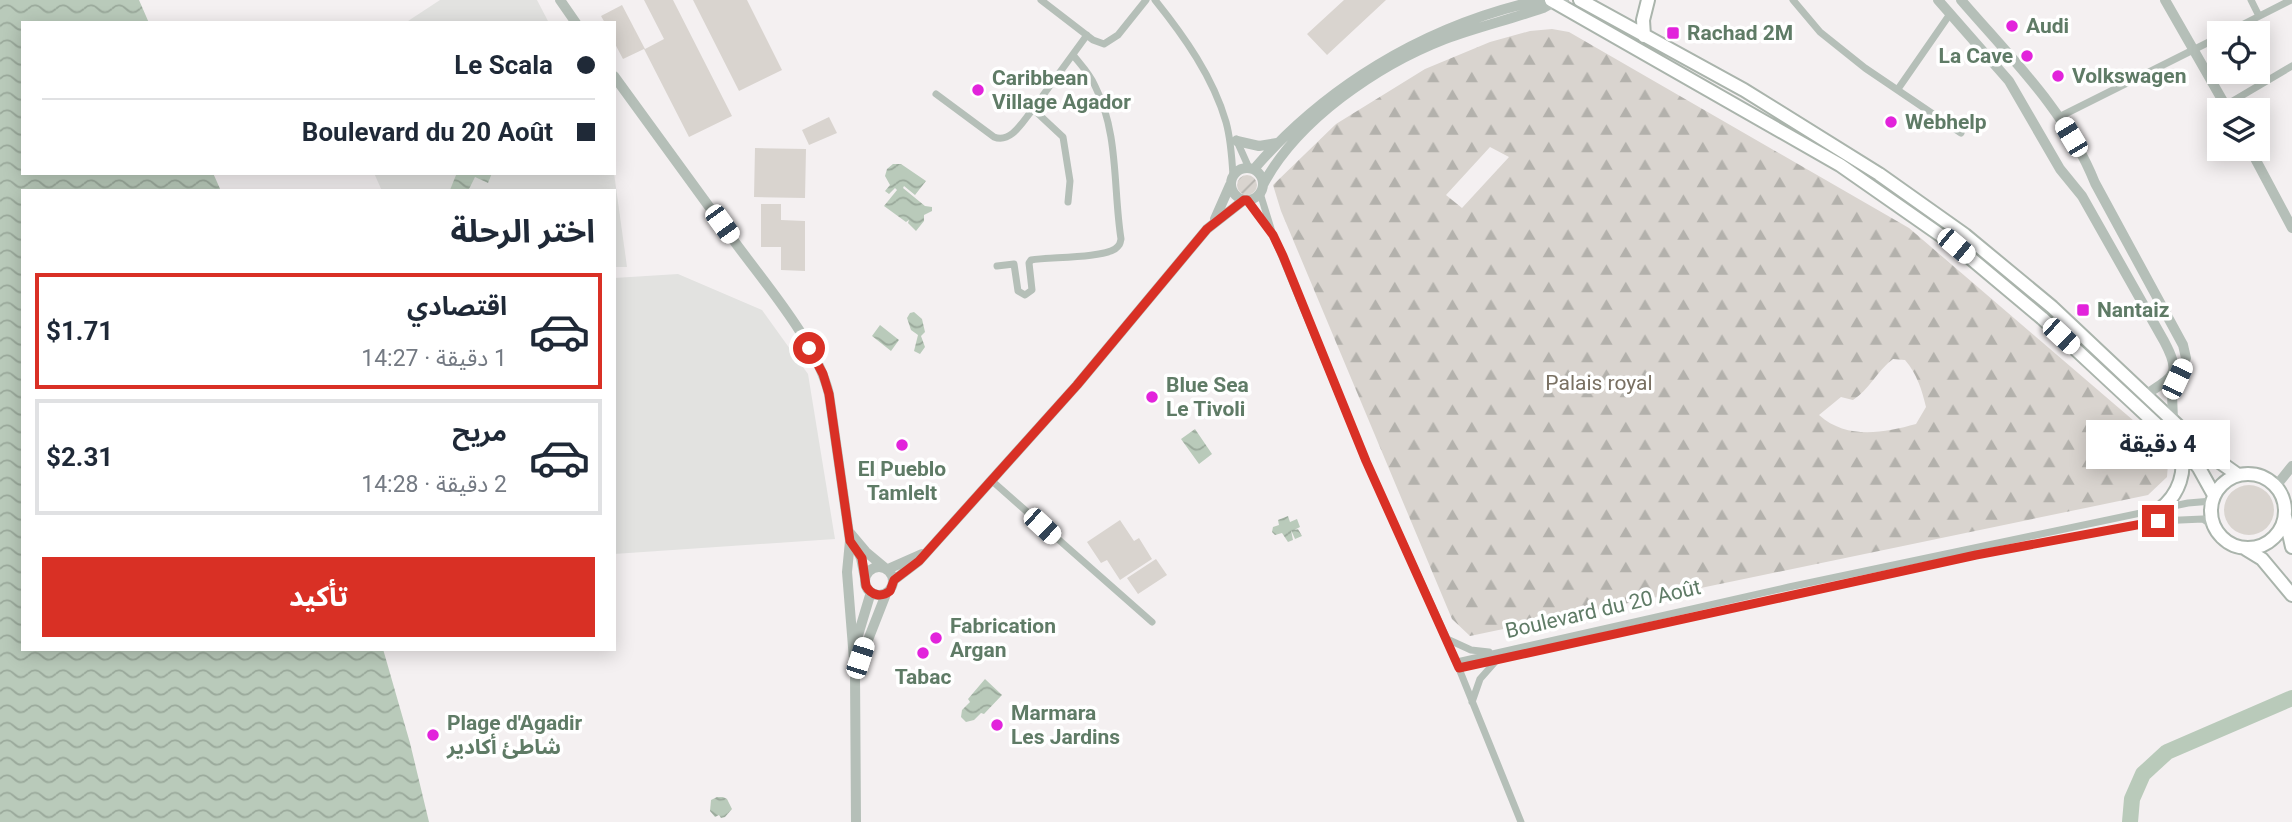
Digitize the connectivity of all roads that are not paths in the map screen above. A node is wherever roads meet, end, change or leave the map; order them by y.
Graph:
1 (560, 0) edge
2 (1041, 0) edge
3 (1146, 0) edge
4 (1155, 0) edge
5 (1648, 0) edge
6 (1793, 0) edge
7 (1938, 0) edge
8 (1961, 0) edge
9 (2165, 0) edge
10 (2251, 0) edge
11 (2291, 0) edge
12 (1556, 1) edge
13 (1582, 1) edge
14 (1950, 14) junction
15 (2259, 16) junction
16 (575, 21) edge
17 (2249, 21) edge
18 (1087, 35) junction
19 (1644, 36) junction
20 (2207, 43) edge
21 (2194, 49) junction
22 (1073, 55) junction
23 (2292, 66) edge
24 (616, 79) edge
25 (1898, 89) junction
26 (936, 94) dead end
27 (2221, 98) edge
28 (2242, 98) edge
29 (1033, 108) junction
30 (2059, 117) junction
31 (1226, 124) junction
32 (1961, 133) dead end
33 (1237, 141) junction
34 (1280, 141) junction
35 (2256, 161) edge
36 (1251, 169) junction
37 (1232, 179) junction
38 (1262, 189) junction
39 (1246, 200) junction
40 (1068, 202) dead end
41 (1211, 225) junction
42 (2292, 228) edge
43 (1273, 235) junction
44 (1965, 235) junction
45 (1956, 246) junction
46 (997, 266) dead end
47 (2146, 395) junction
48 (2173, 421) junction
49 (2177, 444) junction
50 (2292, 466) edge
51 (2238, 475) junction
52 (991, 480) junction
53 (2276, 486) junction
54 (2213, 498) junction
55 (2159, 510) junction
56 (2285, 516) junction
57 (2215, 527) junction
58 (850, 537) junction
59 (2244, 547) junction
60 (2292, 547) edge
61 (925, 552) junction
62 (886, 568) junction
63 (865, 578) junction
64 (894, 580) junction
65 (871, 592) junction
66 (886, 594) junction
67 (2292, 595) edge
68 (1152, 622) dead end
69 (1447, 639) junction
70 (854, 652) junction
71 (1497, 656) junction
72 (1458, 665) junction
73 (855, 672) junction
74 (1472, 703) junction
75 (856, 822) edge
76 (1521, 822) edge

1 - 16 street
2 - 18 street
3 - 18 street
4 - 31 street
5 - 19 main road
6 - 25 street
7 - 14 street
8 - 30 street
9 - 21 street
10 - 15 street
11 - 15 street
12 - 34 street
12 - 38 street
12 - 45 main road
13 - 19 main road
14 - 25 street
14 - 47 street
15 - 17 street
18 - 22 street
19 - 44 main road
20 - 21 street
21 - 27 street
21 - 30 street
22 - 29 street
22 - 46 street
23 - 28 street
24 - 58 street
25 - 32 street
26 - 29 street
29 - 40 street
30 - 48 street
31 - 33 street
31 - 37 street
33 - 34 street
33 - 36 street
34 - 36 street
35 - 42 street
36 - 37 street
36 - 38 street
37 - 39 street
37 - 41 street
38 - 39 street
38 - 43 street
39 - 41 street
39 - 43 street
41 - 52 street
43 - 69 street
44 - 45 main road
44 - 47 main road
45 - 49 main road
47 - 48 main road
48 - 51 main road
49 - 54 main road
49 - 55 main road
50 - 53 street
51 - 53 main road
51 - 54 main road
52 - 61 street
52 - 68 street
53 - 56 main road
54 - 55 street, Boulevard du 20 Août
54 - 57 main road
55 - 71 street, Boulevard du 20 Août
56 - 59 main road
56 - 60 main road
57 - 59 main road
57 - 71 street, Boulevard du 20 Août
58 - 62 street
58 - 63 street
58 - 70 street
59 - 67 main road
61 - 62 street
61 - 64 street
62 - 63 street
62 - 64 street
63 - 65 street
64 - 66 street
65 - 66 street
65 - 70 street
66 - 73 street
69 - 71 street
69 - 72 street
70 - 73 street
71 - 72 street, Boulevard du 20 Août
71 - 74 street
72 - 74 street
73 - 75 street
74 - 76 street

